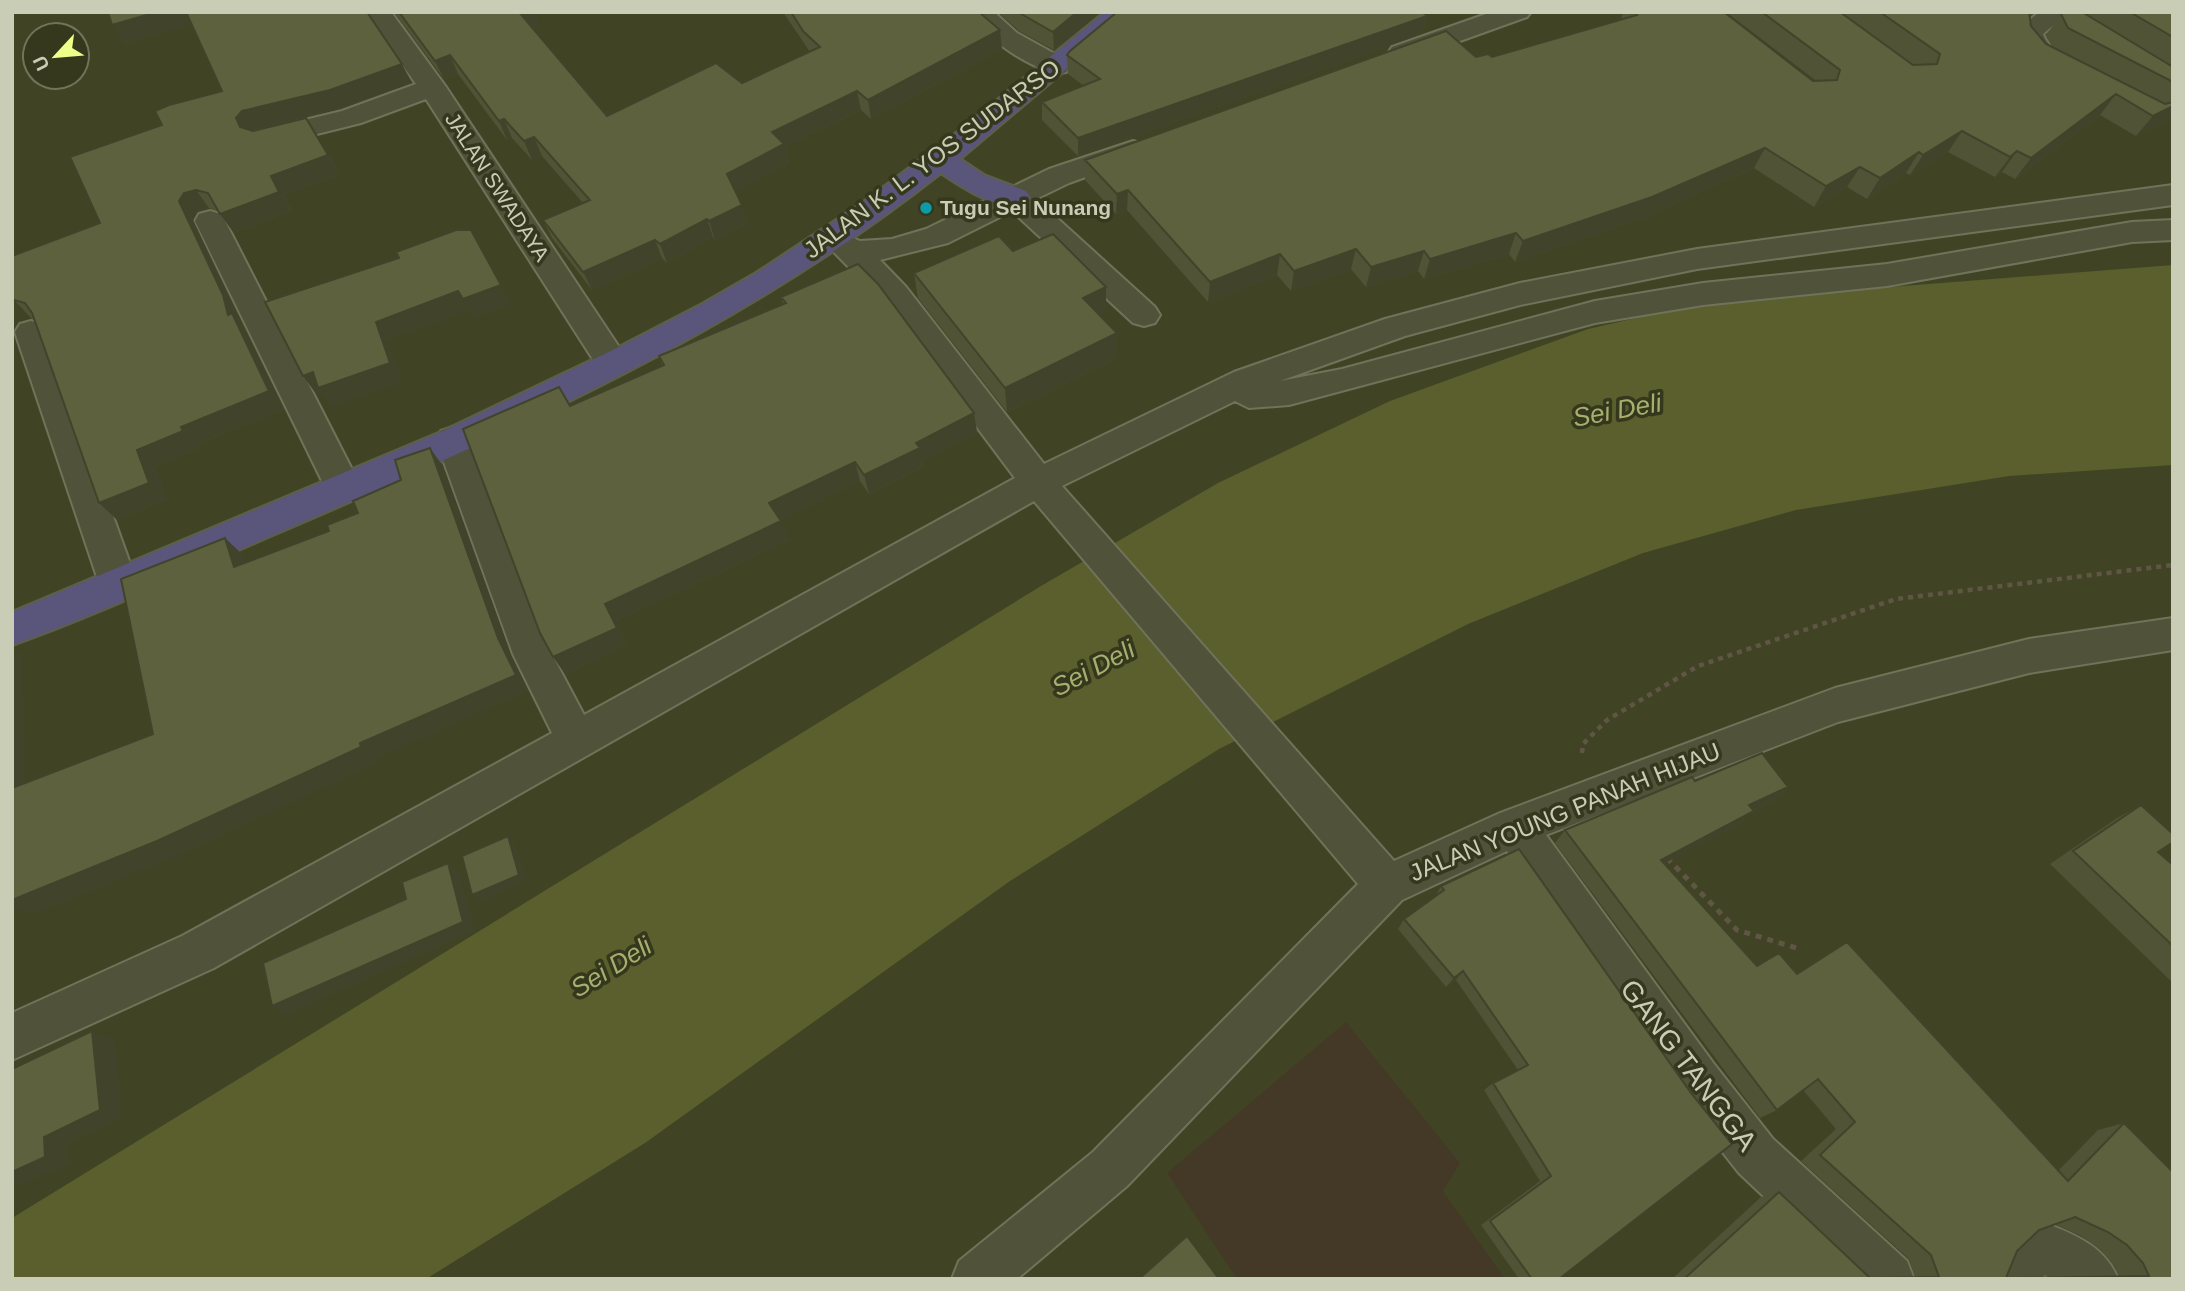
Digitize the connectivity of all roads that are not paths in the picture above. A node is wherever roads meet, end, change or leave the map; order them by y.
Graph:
1 (378, 12) edge
2 (978, 12) edge
3 (1121, 12) edge
4 (1518, 12) edge
5 (2057, 12) edge
6 (2080, 26) edge
7 (1382, 60) edge
8 (1056, 66) junction
9 (2078, 75) edge
10 (432, 87) junction
11 (265, 138) edge
12 (1163, 139) edge
13 (939, 158) junction
14 (2173, 195) edge
15 (1016, 198) junction
16 (210, 221) edge
17 (2173, 230) edge
18 (843, 245) junction
19 (1144, 315) dead end
20 (31, 332) edge
21 (613, 364) junction
22 (1208, 400) junction
23 (453, 440) junction
24 (343, 487) junction
25 (1048, 494) junction
26 (118, 583) junction
27 (12, 629) edge
28 (2173, 634) edge
29 (576, 739) junction
30 (1515, 827) junction
31 (1387, 885) junction
32 (12, 1037) edge
33 (977, 1279) edge
34 (1889, 1279) edge
35 (2008, 1279) edge
36 (2093, 1279) edge

1 - 10 street, JALAN SWADAYA
2 - 8 street
3 - 8 highway, JALAN K. L. YOS SUDARSO
4 - 7 street
5 - 6 street
5 - 9 street
8 - 13 highway, JALAN K. L. YOS SUDARSO
10 - 11 street
10 - 21 street, JALAN SWADAYA
12 - 15 street
13 - 15 highway
13 - 18 highway, JALAN K. L. YOS SUDARSO
14 - 22 street
15 - 18 street
15 - 19 street
16 - 24 street
17 - 22 street
18 - 21 highway, JALAN K. L. YOS SUDARSO
18 - 25 street
20 - 26 street
21 - 23 highway, JALAN K. L. YOS SUDARSO
22 - 25 street
23 - 24 highway, JALAN K. L. YOS SUDARSO
23 - 29 street
24 - 26 highway, JALAN K. L. YOS SUDARSO
25 - 29 street
25 - 31 street
26 - 27 highway, JALAN K. L. YOS SUDARSO
28 - 30 street, JALAN YOUNG PANAH HIJAU
29 - 32 street
30 - 31 street, JALAN YOUNG PANAH HIJAU
30 - 34 street, GANG TANGGA
31 - 33 street, JALAN YOUNG PANAH HIJAU
35 - 36 street

